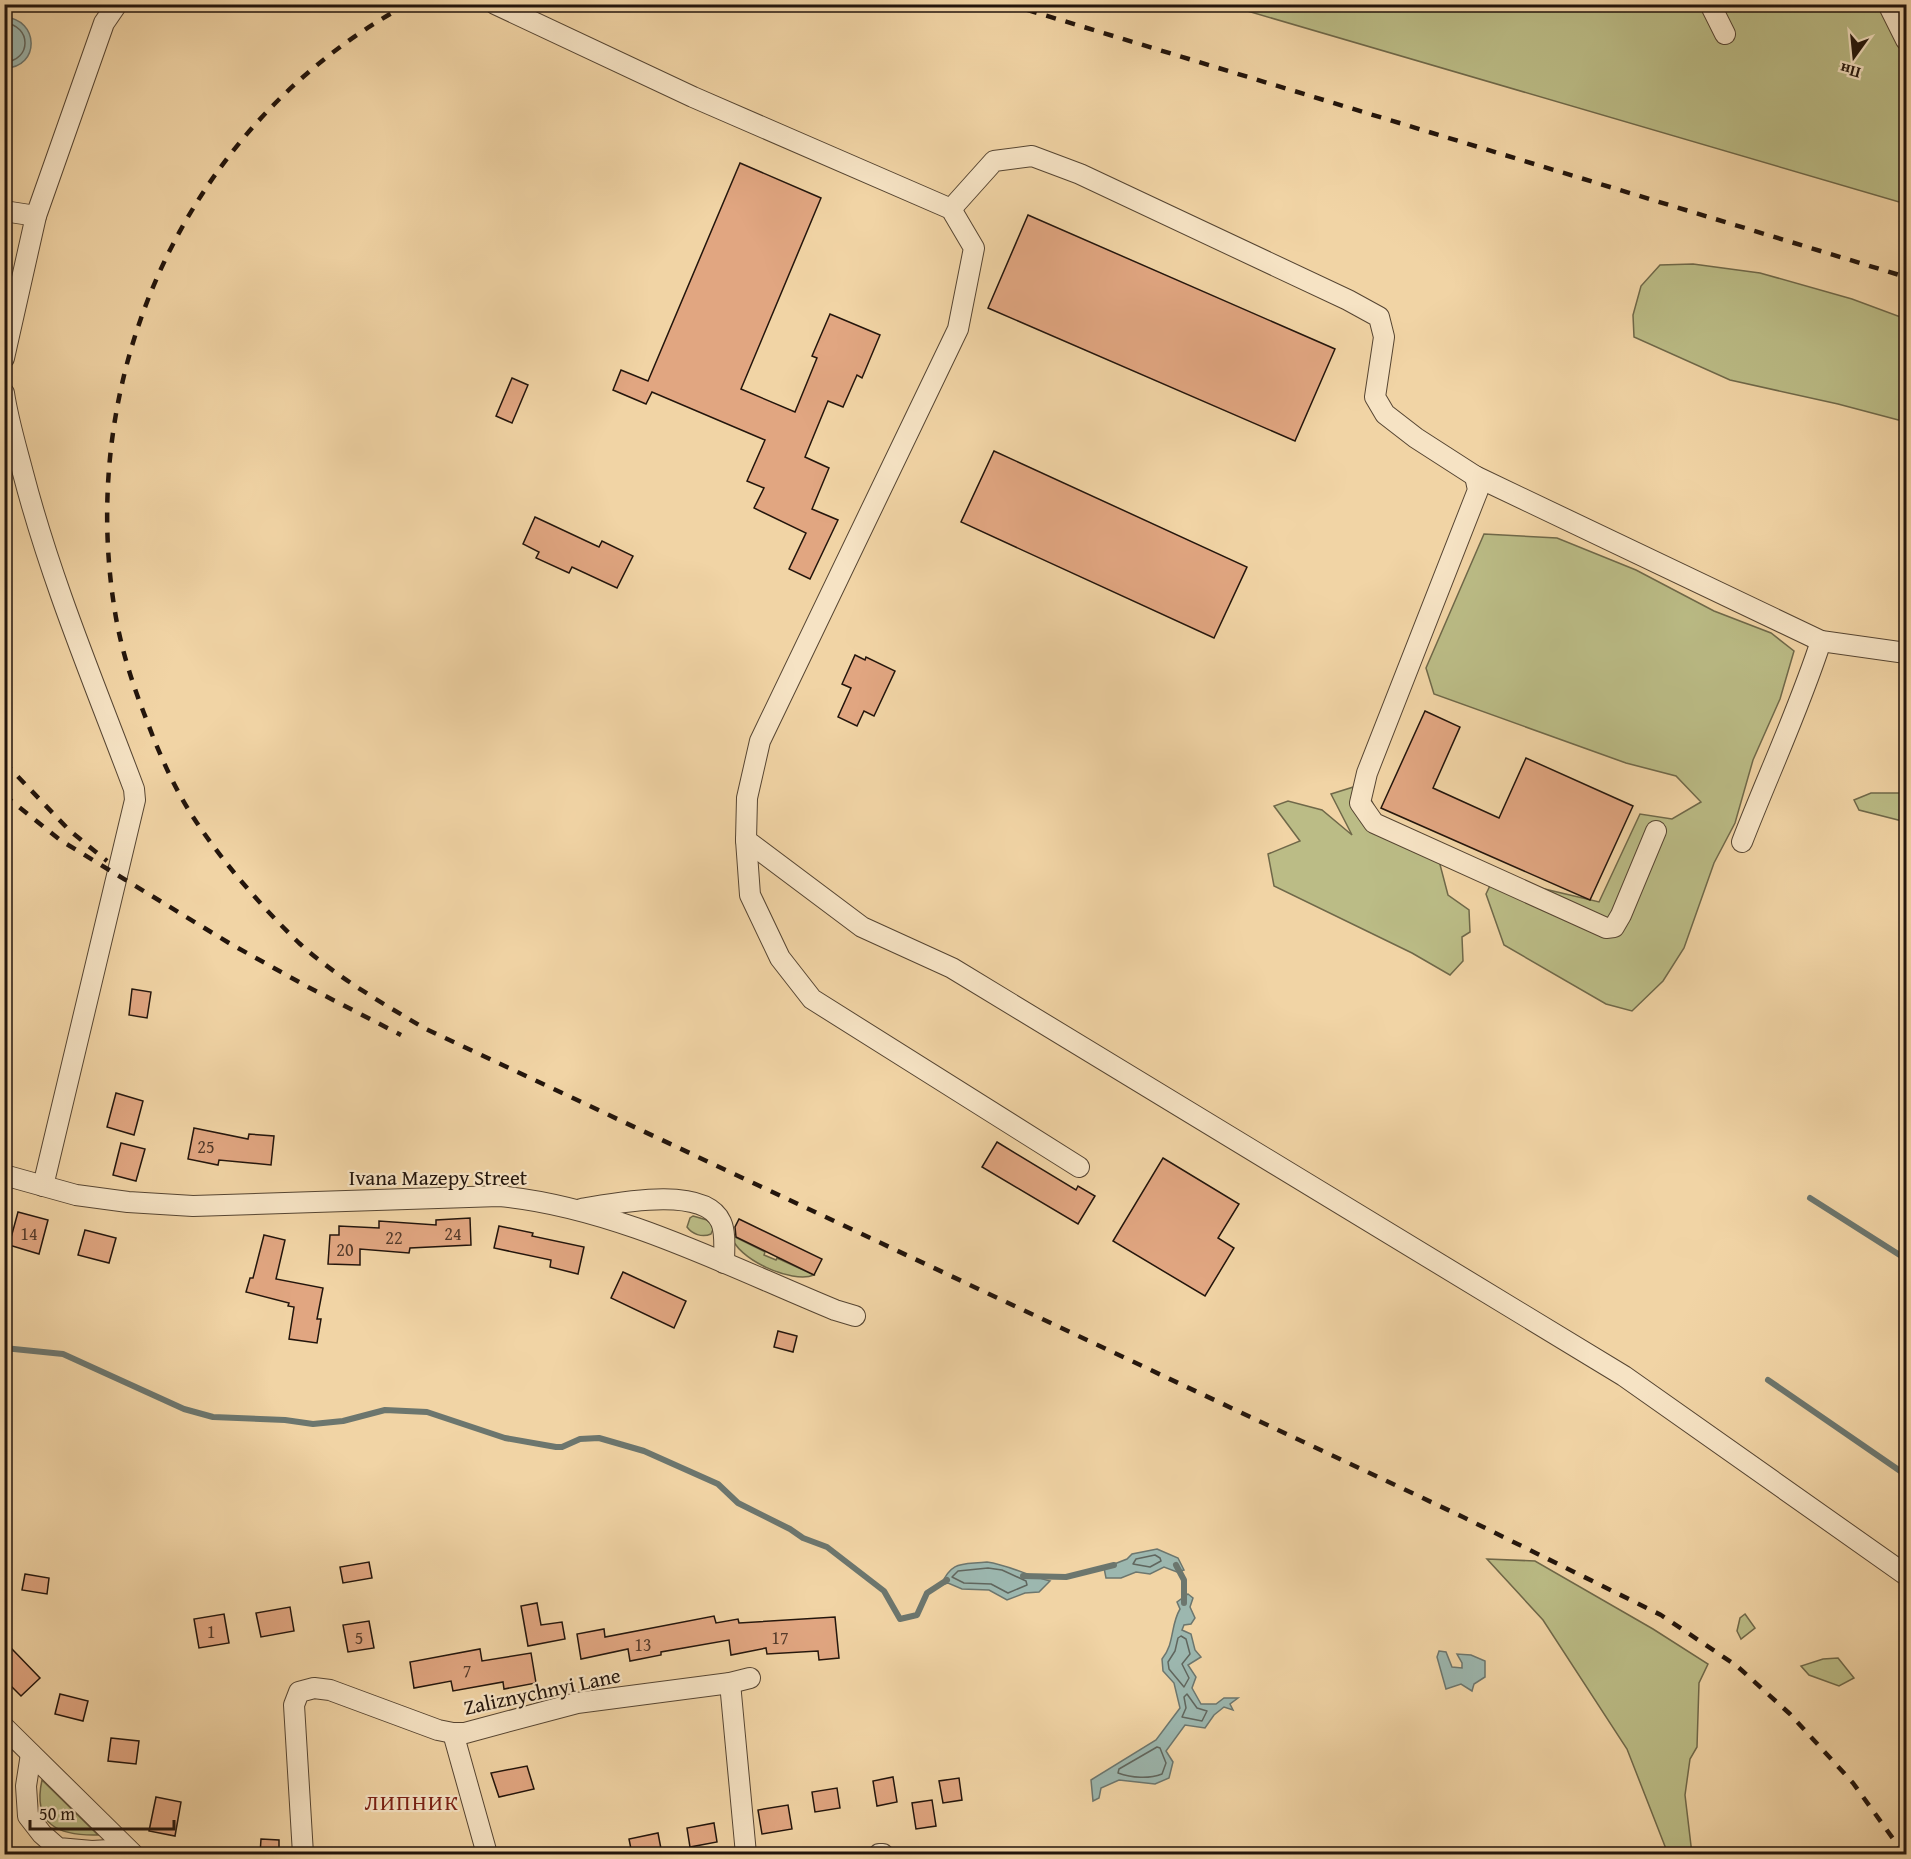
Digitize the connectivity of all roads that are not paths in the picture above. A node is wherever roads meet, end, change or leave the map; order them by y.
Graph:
1 (117, 4) edge
2 (495, 4) edge
3 (1710, 4) edge
4 (1888, 4) edge
5 (1725, 34) dead end
6 (1906, 40) edge
7 (951, 208) junction
8 (4, 211) edge
9 (36, 216) junction
10 (4, 358) edge
11 (4, 393) edge
12 (1475, 476) junction
13 (1821, 641) junction
14 (1906, 653) edge
15 (1656, 831) dead end
16 (746, 840) junction
17 (1742, 842) dead end
18 (1078, 1167) dead end
19 (4, 1175) edge
20 (43, 1185) junction
21 (578, 1210) junction
22 (724, 1263) junction
23 (855, 1316) dead end
24 (1906, 1575) edge
25 (750, 1678) dead end
26 (730, 1683) junction
27 (4, 1727) edge
28 (453, 1733) junction
29 (31, 1754) junction
30 (130, 1852) edge
31 (303, 1854) edge
32 (487, 1854) edge
33 (746, 1854) edge

1 - 9 street
2 - 7 street
3 - 5 street
4 - 6 street
7 - 12 street
7 - 16 street
8 - 9 street
9 - 10 street
11 - 20 street
12 - 13 street
12 - 15 street
13 - 14 street
13 - 17 street
16 - 18 street
16 - 24 street
19 - 20 street, Ivana Mazepy Street
20 - 21 street, Ivana Mazepy Street
21 - 22 street, Ivana Mazepy Street
21 - 22 street
22 - 23 street, Ivana Mazepy Street
25 - 26 street, Zaliznychnyi Lane
26 - 28 street, Zaliznychnyi Lane
26 - 33 street
27 - 29 street
28 - 31 street, Zaliznychnyi Lane
28 - 32 street
29 - 30 street
29 - 30 street

